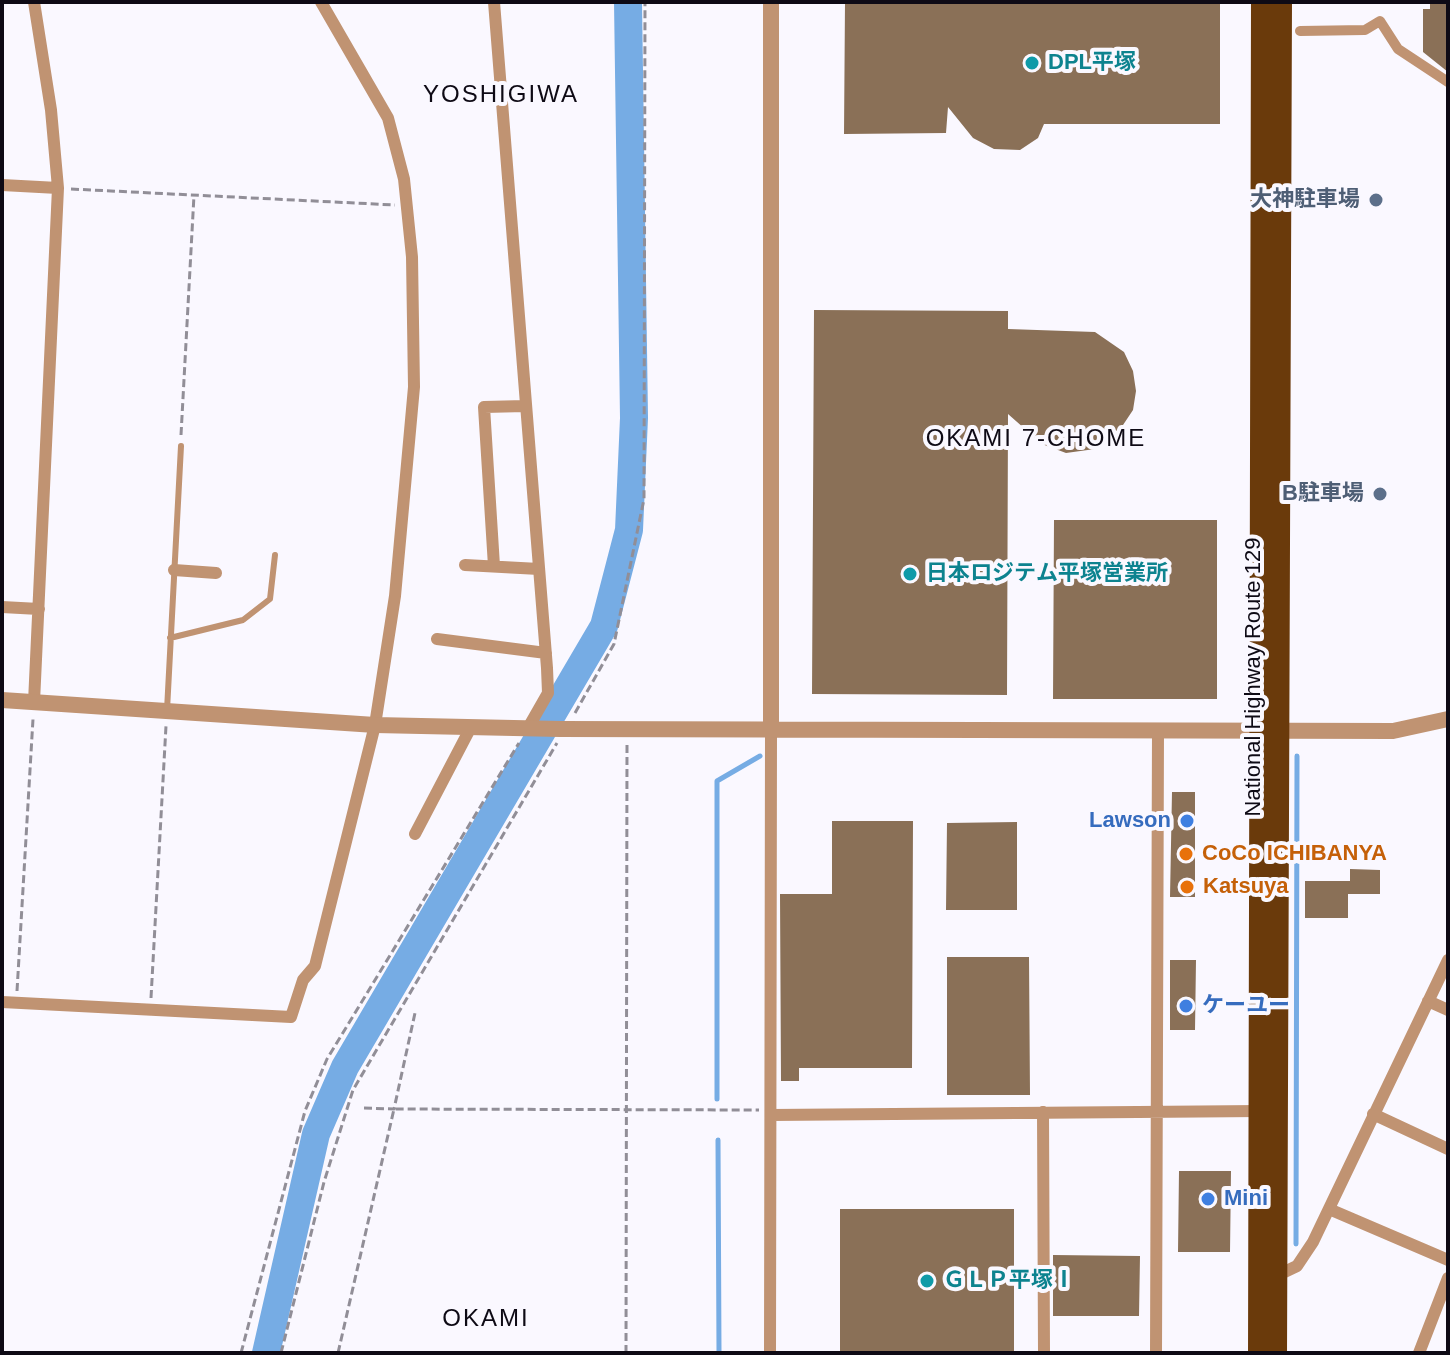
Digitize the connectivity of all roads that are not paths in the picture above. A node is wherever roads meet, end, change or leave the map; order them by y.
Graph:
1 (34, 2) edge
2 (321, 2) edge
3 (494, 2) edge
4 (771, 2) edge
5 (1262, 2) edge
6 (1281, 2) edge
7 (1300, 31) dead end
8 (1448, 82) edge
9 (2, 185) edge
10 (58, 188) junction
11 (525, 406) junction
12 (181, 446) road end
13 (275, 555) dead end
14 (465, 565) dead end
15 (494, 566) junction
16 (539, 569) junction
17 (174, 570) junction
18 (216, 573) dead end
19 (2, 607) edge
20 (39, 609) junction
21 (170, 638) junction
22 (437, 639) dead end
23 (546, 653) junction
24 (2, 700) edge
25 (34, 702) junction
26 (167, 710) junction
27 (1448, 719) edge
28 (375, 725) junction
29 (471, 727) junction
30 (530, 728) junction
31 (771, 730) junction
32 (1158, 730) junction
33 (1271, 732) junction
34 (415, 834) dead end
35 (1448, 960) edge
36 (1428, 1001) junction
37 (2, 1002) edge
38 (1448, 1010) edge
39 (1260, 1111) junction
40 (771, 1112) junction
41 (1043, 1112) junction
42 (1157, 1112) junction
43 (1373, 1114) junction
44 (1448, 1149) edge
45 (1329, 1209) junction
46 (1448, 1260) edge
47 (1276, 1276) junction
48 (1448, 1278) edge
49 (770, 1353) edge
50 (1044, 1353) edge
51 (1156, 1353) edge
52 (1259, 1353) edge
53 (1276, 1353) edge
54 (1419, 1353) edge

1 - 10 street
2 - 28 street
3 - 11 street
4 - 31 street
5 - 33 highway, National Highway Route 129
6 - 33 highway, National Highway Route 129
7 - 8 street
9 - 10 street
10 - 20 street
11 - 15 street
11 - 16 street
12 - 17 lane
13 - 21 lane
14 - 15 street
15 - 16 street
16 - 23 street
17 - 18 street
17 - 21 lane
19 - 20 street
20 - 25 street
21 - 26 lane
22 - 23 street
23 - 30 street
24 - 25 street
25 - 26 street
26 - 28 street
27 - 33 street
28 - 29 street
28 - 37 street
29 - 30 street
29 - 34 street
30 - 31 street
31 - 32 street
31 - 40 street
32 - 33 street
32 - 42 street
33 - 39 highway, National Highway Route 129
33 - 47 highway, National Highway Route 129
35 - 36 street
36 - 38 street
36 - 43 street
39 - 42 street
39 - 52 highway, National Highway Route 129
40 - 41 street
40 - 49 street
41 - 42 street
41 - 50 street
42 - 51 street
43 - 44 street
43 - 45 street
45 - 46 street
45 - 47 street
47 - 53 highway, National Highway Route 129
48 - 54 street

